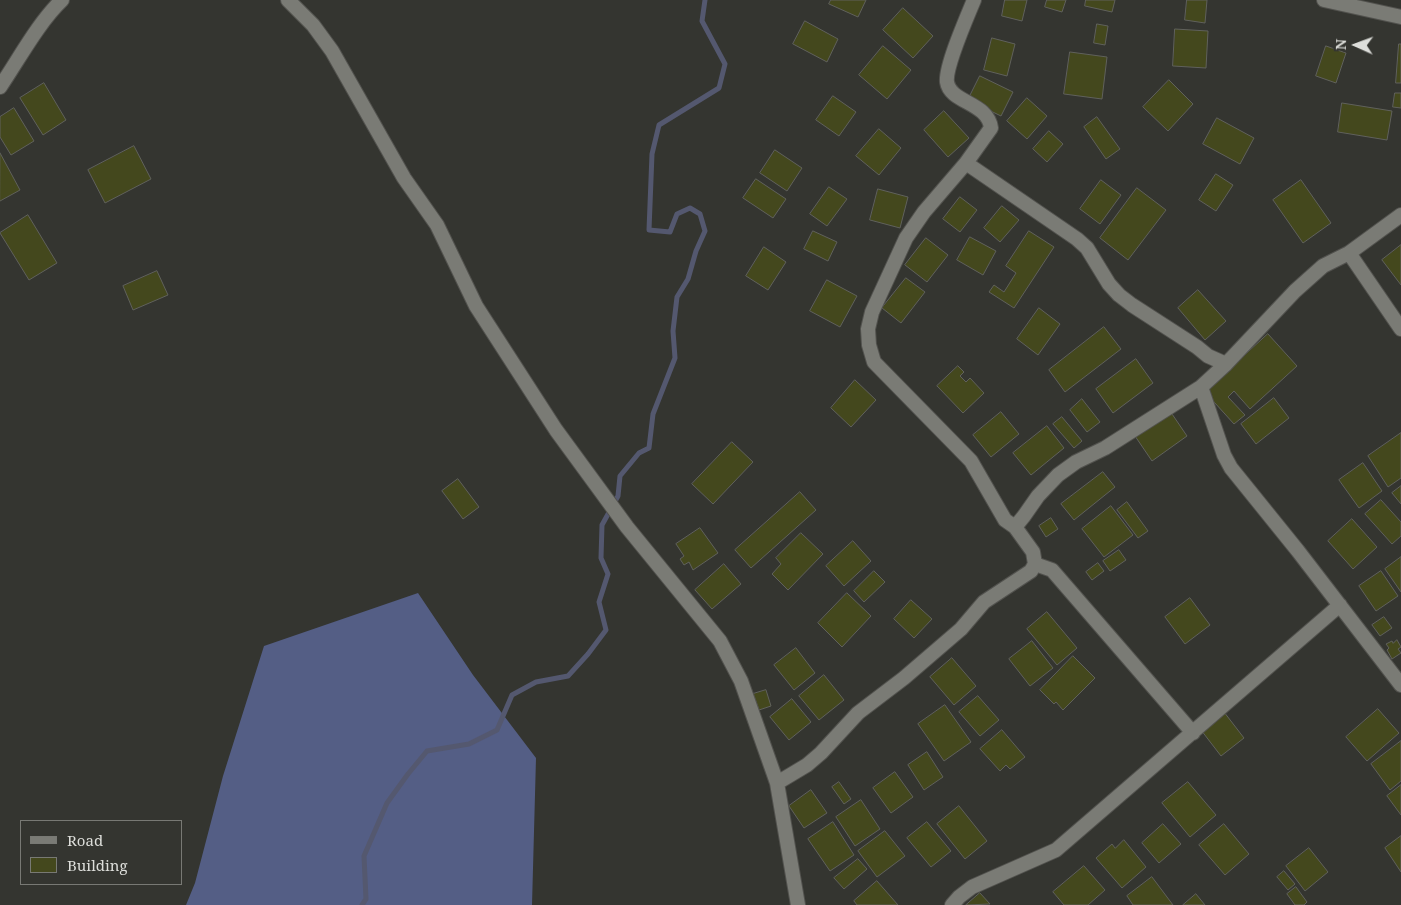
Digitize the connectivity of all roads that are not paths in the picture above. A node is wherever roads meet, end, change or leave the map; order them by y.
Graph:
1 (62, 0) edge
2 (288, 0) edge
3 (974, 0) edge
4 (1324, 0) edge
5 (1401, 17) edge
6 (0, 87) edge
7 (966, 162) junction
8 (1401, 216) edge
9 (1348, 253) junction
10 (1401, 328) edge
11 (1226, 364) junction
12 (1201, 387) junction
13 (1015, 527) junction
14 (1035, 564) junction
15 (1340, 605) junction
16 (1401, 685) edge
17 (1193, 732) junction
18 (777, 783) junction
19 (798, 905) edge
20 (952, 905) edge

1 - 6 street
2 - 18 street
3 - 7 street
4 - 5 street
7 - 11 street
7 - 13 street
8 - 9 street
9 - 10 street
9 - 11 street
11 - 12 street
12 - 13 street
12 - 15 street
13 - 14 street
14 - 17 street
14 - 18 street
15 - 16 street
15 - 17 street
17 - 20 street
18 - 19 street

